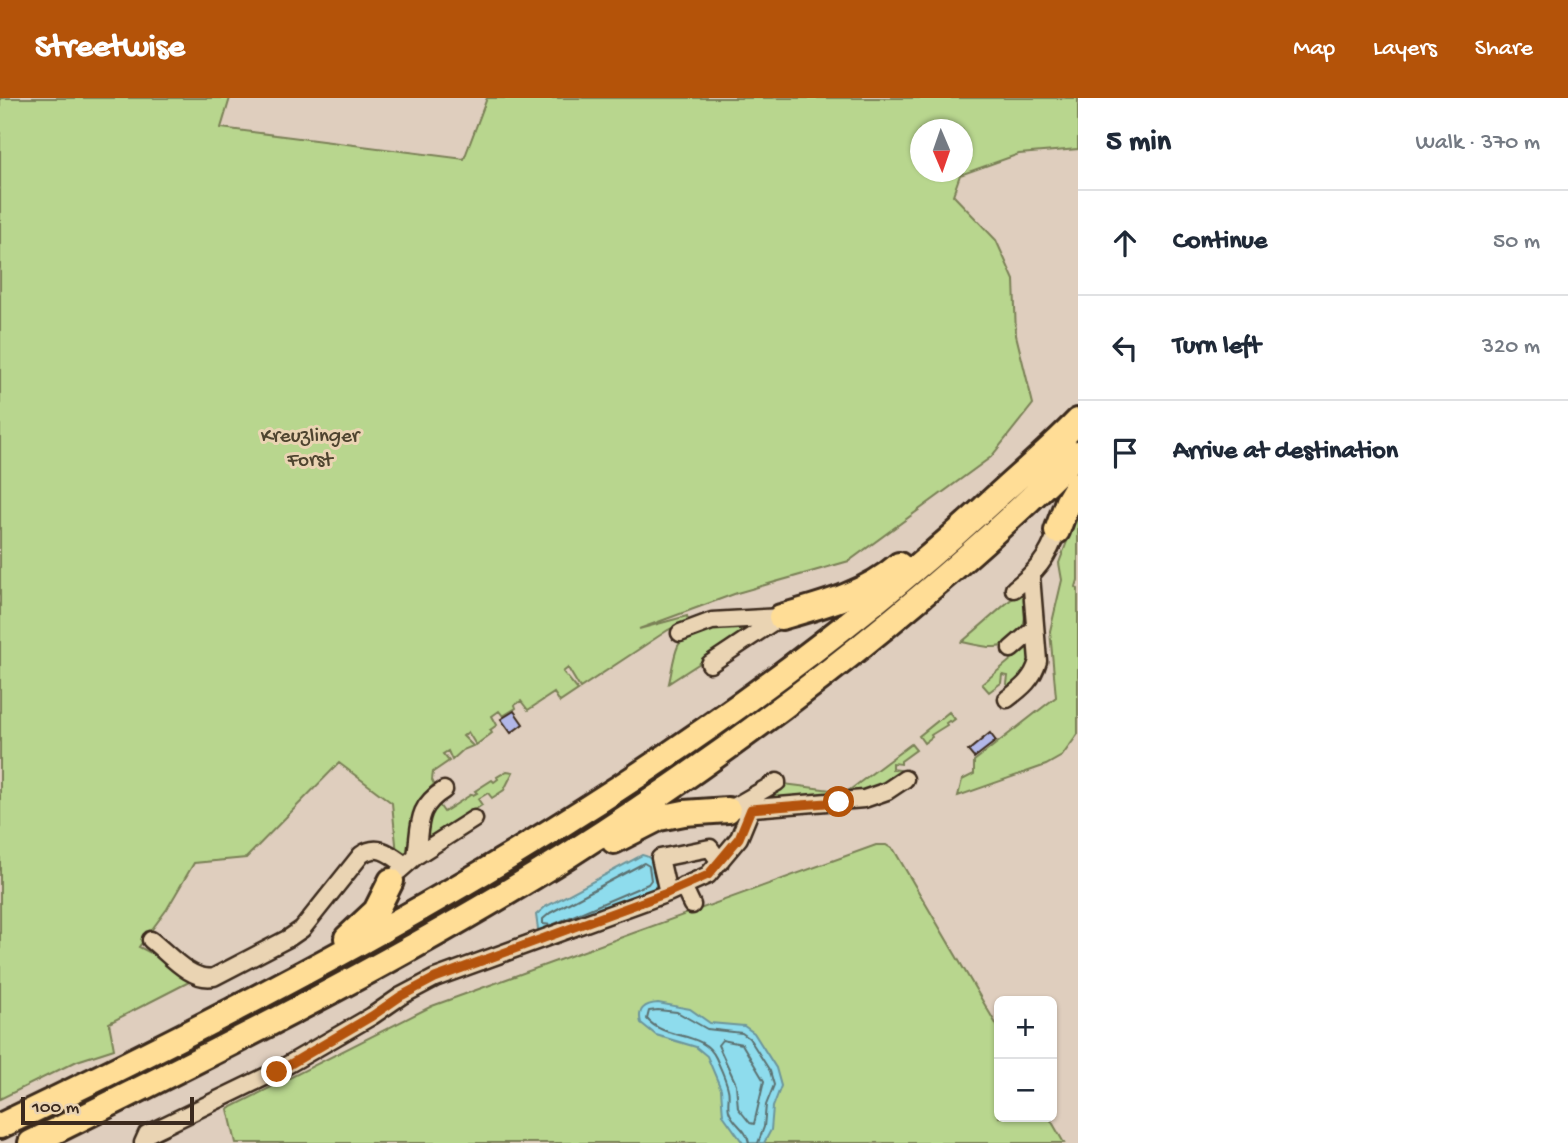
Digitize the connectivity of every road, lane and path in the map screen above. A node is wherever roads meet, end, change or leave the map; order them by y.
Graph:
1 (1078, 421) edge
2 (1078, 453) edge
3 (1078, 484) edge
4 (1057, 531) joint
5 (944, 545) junction
6 (1031, 576) junction
7 (1014, 589) dead end
8 (782, 617) junction
9 (1035, 628) junction
10 (680, 633) dead end
11 (1011, 649) dead end
12 (710, 664) dead end
13 (1007, 699) dead end
14 (905, 779) dead end
15 (777, 782) dead end
16 (444, 790) dead end
17 (740, 809) junction
18 (474, 819) dead end
19 (567, 856) junction
20 (720, 862) junction
21 (404, 868) junction
22 (683, 886) junction
23 (667, 893) junction
24 (692, 905) dead end
25 (151, 940) dead end
26 (290, 982) junction
27 (0, 1126) edge
28 (31, 1143) edge
29 (143, 1143) edge

1 - 5 highway
2 - 19 highway
3 - 4 highway
4 - 6 lane
5 - 8 highway
5 - 26 highway
6 - 7 lane
6 - 9 lane
8 - 10 lane
8 - 12 lane
9 - 11 lane
9 - 13 lane
14 - 17 lane
15 - 17 lane
16 - 21 lane
17 - 19 highway
17 - 20 lane
18 - 21 lane
19 - 28 highway
20 - 22 lane
20 - 23 lane
21 - 25 lane
21 - 26 highway
22 - 23 lane
22 - 24 lane
23 - 29 lane
26 - 27 highway

